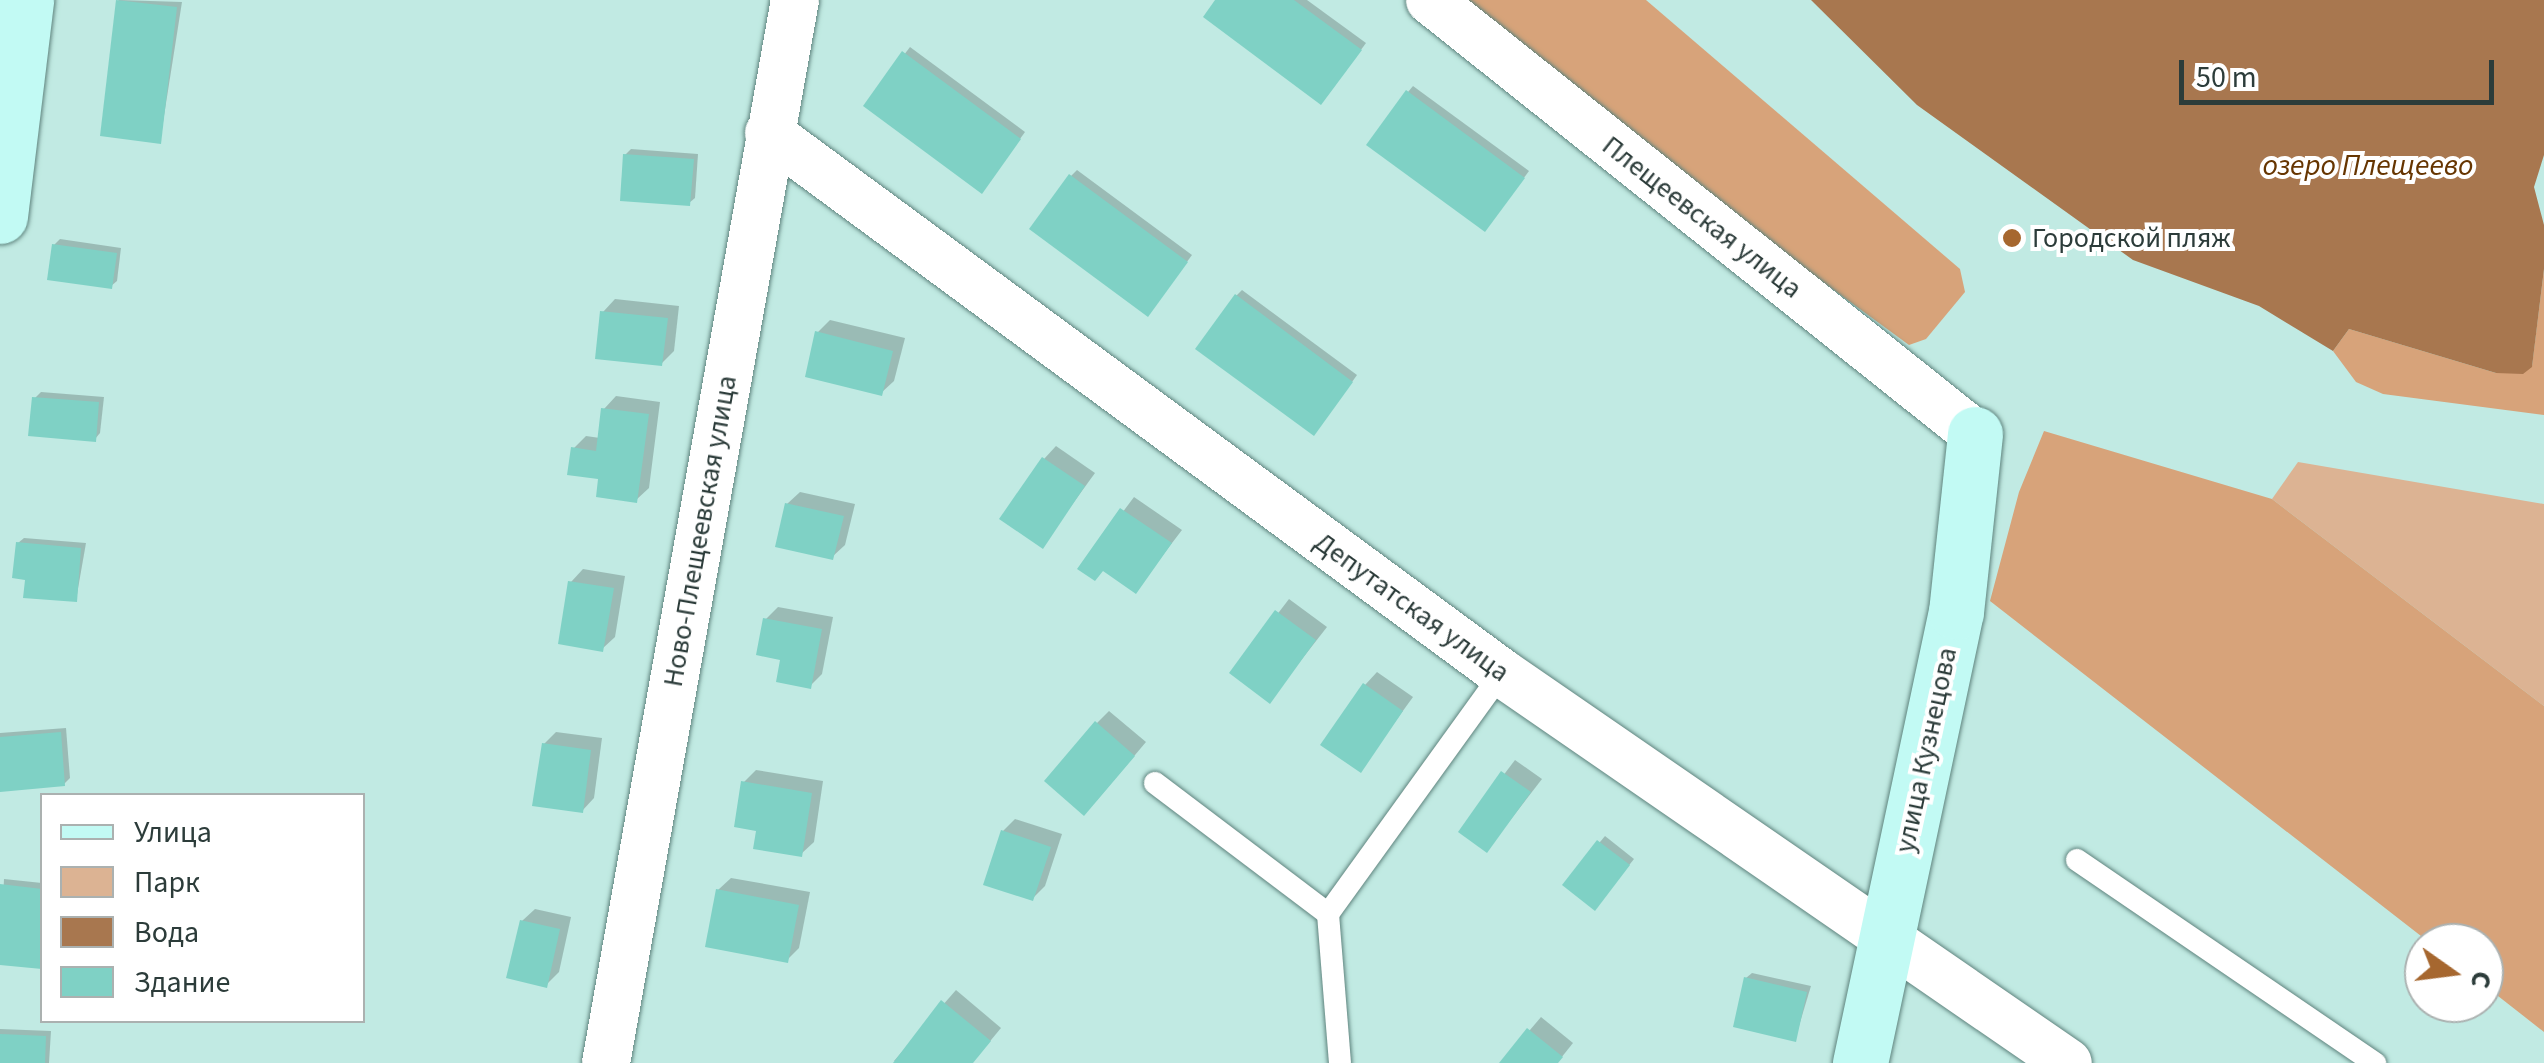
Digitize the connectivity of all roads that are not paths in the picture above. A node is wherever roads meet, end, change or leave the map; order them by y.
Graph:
1 (26, 0) edge
2 (795, 0) edge
3 (1430, 0) edge
4 (770, 133) junction
5 (0, 216) edge
6 (1975, 434) joint
7 (1502, 674) junction
8 (1155, 783) dead end
9 (2077, 860) dead end
10 (1328, 914) junction
11 (1884, 939) junction
12 (606, 1063) edge
13 (1340, 1063) edge
14 (1860, 1063) edge
15 (2068, 1063) edge
16 (2375, 1063) edge

1 - 5 street
2 - 4 street, Ново-Плещеевская улица
3 - 6 street, Плещеевская улица
4 - 7 street, Депутатская улица
4 - 12 street, Ново-Плещеевская улица
6 - 11 street, улица Кузнецова
7 - 10 lane
7 - 11 street, Депутатская улица
8 - 10 lane
9 - 16 lane
10 - 13 lane
11 - 14 street, улица Кузнецова
11 - 15 street, Депутатская улица

